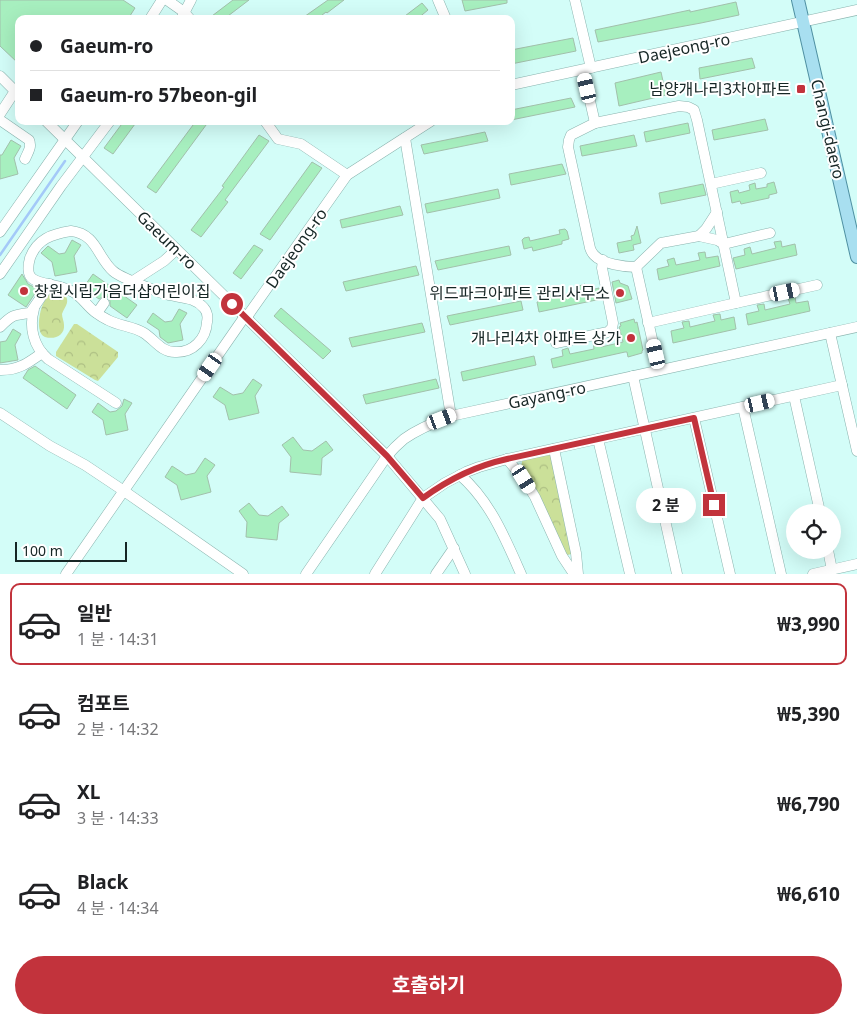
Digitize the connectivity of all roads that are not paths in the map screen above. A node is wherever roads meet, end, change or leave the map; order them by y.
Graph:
1 (162, 0) edge
2 (167, 0) edge
3 (191, 0) edge
4 (438, 0) edge
5 (575, 0) edge
6 (798, 0) edge
7 (857, 10) edge
8 (153, 15) edge
9 (184, 15) edge
10 (185, 15) edge
11 (444, 15) edge
12 (804, 22) junction
13 (587, 69) junction
14 (0, 76) edge
15 (515, 84) edge
16 (15, 91) edge
17 (15, 95) edge
18 (0, 114) edge
19 (0, 120) edge
20 (595, 123) junction
21 (50, 125) edge
22 (76, 125) edge
23 (107, 125) edge
24 (268, 125) edge
25 (426, 125) edge
26 (406, 138) junction
27 (66, 141) junction
28 (81, 156) junction
29 (25, 159) dead end
30 (762, 173) dead end
31 (347, 175) junction
32 (711, 184) junction
33 (717, 212) junction
34 (0, 232) edge
35 (770, 233) dead end
36 (699, 236) junction
37 (724, 244) junction
38 (176, 250) junction
39 (857, 257) edge
40 (603, 260) junction
41 (636, 267) junction
42 (0, 274) edge
43 (133, 281) junction
44 (50, 284) junction
45 (817, 285) dead end
46 (104, 303) dead end
47 (736, 303) junction
48 (34, 309) junction
49 (97, 313) junction
50 (246, 318) junction
51 (648, 323) junction
52 (0, 327) edge
53 (857, 327) edge
54 (830, 333) junction
55 (556, 343) dead end
56 (42, 353) junction
57 (1, 370) edge
58 (659, 370) junction
59 (633, 376) junction
60 (842, 385) junction
61 (794, 396) junction
62 (116, 403) dead end
63 (743, 407) junction
64 (0, 413) edge
65 (451, 416) junction
66 (694, 418) junction
67 (644, 429) junction
68 (598, 439) junction
69 (554, 449) junction
70 (857, 451) edge
71 (387, 456) junction
72 (507, 459) junction
73 (460, 475) junction
74 (124, 491) junction
75 (423, 498) junction
76 (818, 504) edge
77 (454, 548) junction
78 (830, 559) edge
79 (857, 564) edge
80 (832, 570) junction
81 (66, 574) edge
82 (243, 574) edge
83 (306, 574) edge
84 (375, 574) edge
85 (436, 574) edge
86 (465, 574) edge
87 (521, 574) edge
88 (574, 574) edge
89 (578, 574) edge
90 (630, 574) edge
91 (677, 574) edge
92 (730, 574) edge
93 (782, 574) edge
94 (812, 574) edge

1 - 8 street
2 - 9 street
3 - 10 street
4 - 11 street
5 - 13 street
6 - 12 main road, Changi-daero
7 - 12 street, Daejeong-ro
12 - 13 street, Daejeong-ro
12 - 39 main road, Changi-daero
13 - 15 street, Daejeong-ro
13 - 20 street
14 - 16 street
17 - 18 street
19 - 29 street
20 - 32 street
20 - 40 street
21 - 27 street, Gaeum-ro
22 - 27 street
23 - 28 street
24 - 31 street
25 - 26 street, Daejeong-ro
26 - 31 street, Daejeong-ro
26 - 65 street
27 - 28 street, Gaeum-ro
27 - 34 street
28 - 38 street, Gaeum-ro
28 - 42 street
30 - 32 street
31 - 50 street, Daejeong-ro
32 - 33 street
33 - 36 street
33 - 37 street
35 - 37 street
36 - 37 street
36 - 41 street
37 - 47 street
38 - 43 street
38 - 50 street, Gaeum-ro
40 - 41 street
40 - 55 street
41 - 51 street
43 - 44 street
43 - 49 street
44 - 48 street
44 - 49 street
45 - 47 street
46 - 49 street
47 - 51 street
48 - 52 street
48 - 56 street
50 - 71 street, Gaeum-ro
50 - 74 street, Daejeong-ro
51 - 58 street
53 - 54 street, Gayang-ro
54 - 58 street, Gayang-ro
54 - 60 street
56 - 57 street
56 - 62 street
58 - 59 street, Gayang-ro
59 - 65 street, Gayang-ro
59 - 67 street
60 - 61 street
60 - 70 street
61 - 63 street
61 - 76 street
63 - 66 street
63 - 93 street
64 - 74 street
65 - 71 street, Gayang-ro
66 - 67 street
66 - 92 street
67 - 68 street
67 - 91 street
68 - 69 street
68 - 90 street
69 - 72 street
69 - 89 street
71 - 75 street, Gaeum-ro
71 - 83 street, Gayang-ro
72 - 73 street
72 - 88 street
73 - 75 street
73 - 87 street
74 - 81 street, Daejeong-ro
74 - 82 street
75 - 77 street, Gaeum-ro
75 - 84 street
77 - 85 street
77 - 86 street, Gaeum-ro
78 - 80 street
79 - 80 street
80 - 94 street

